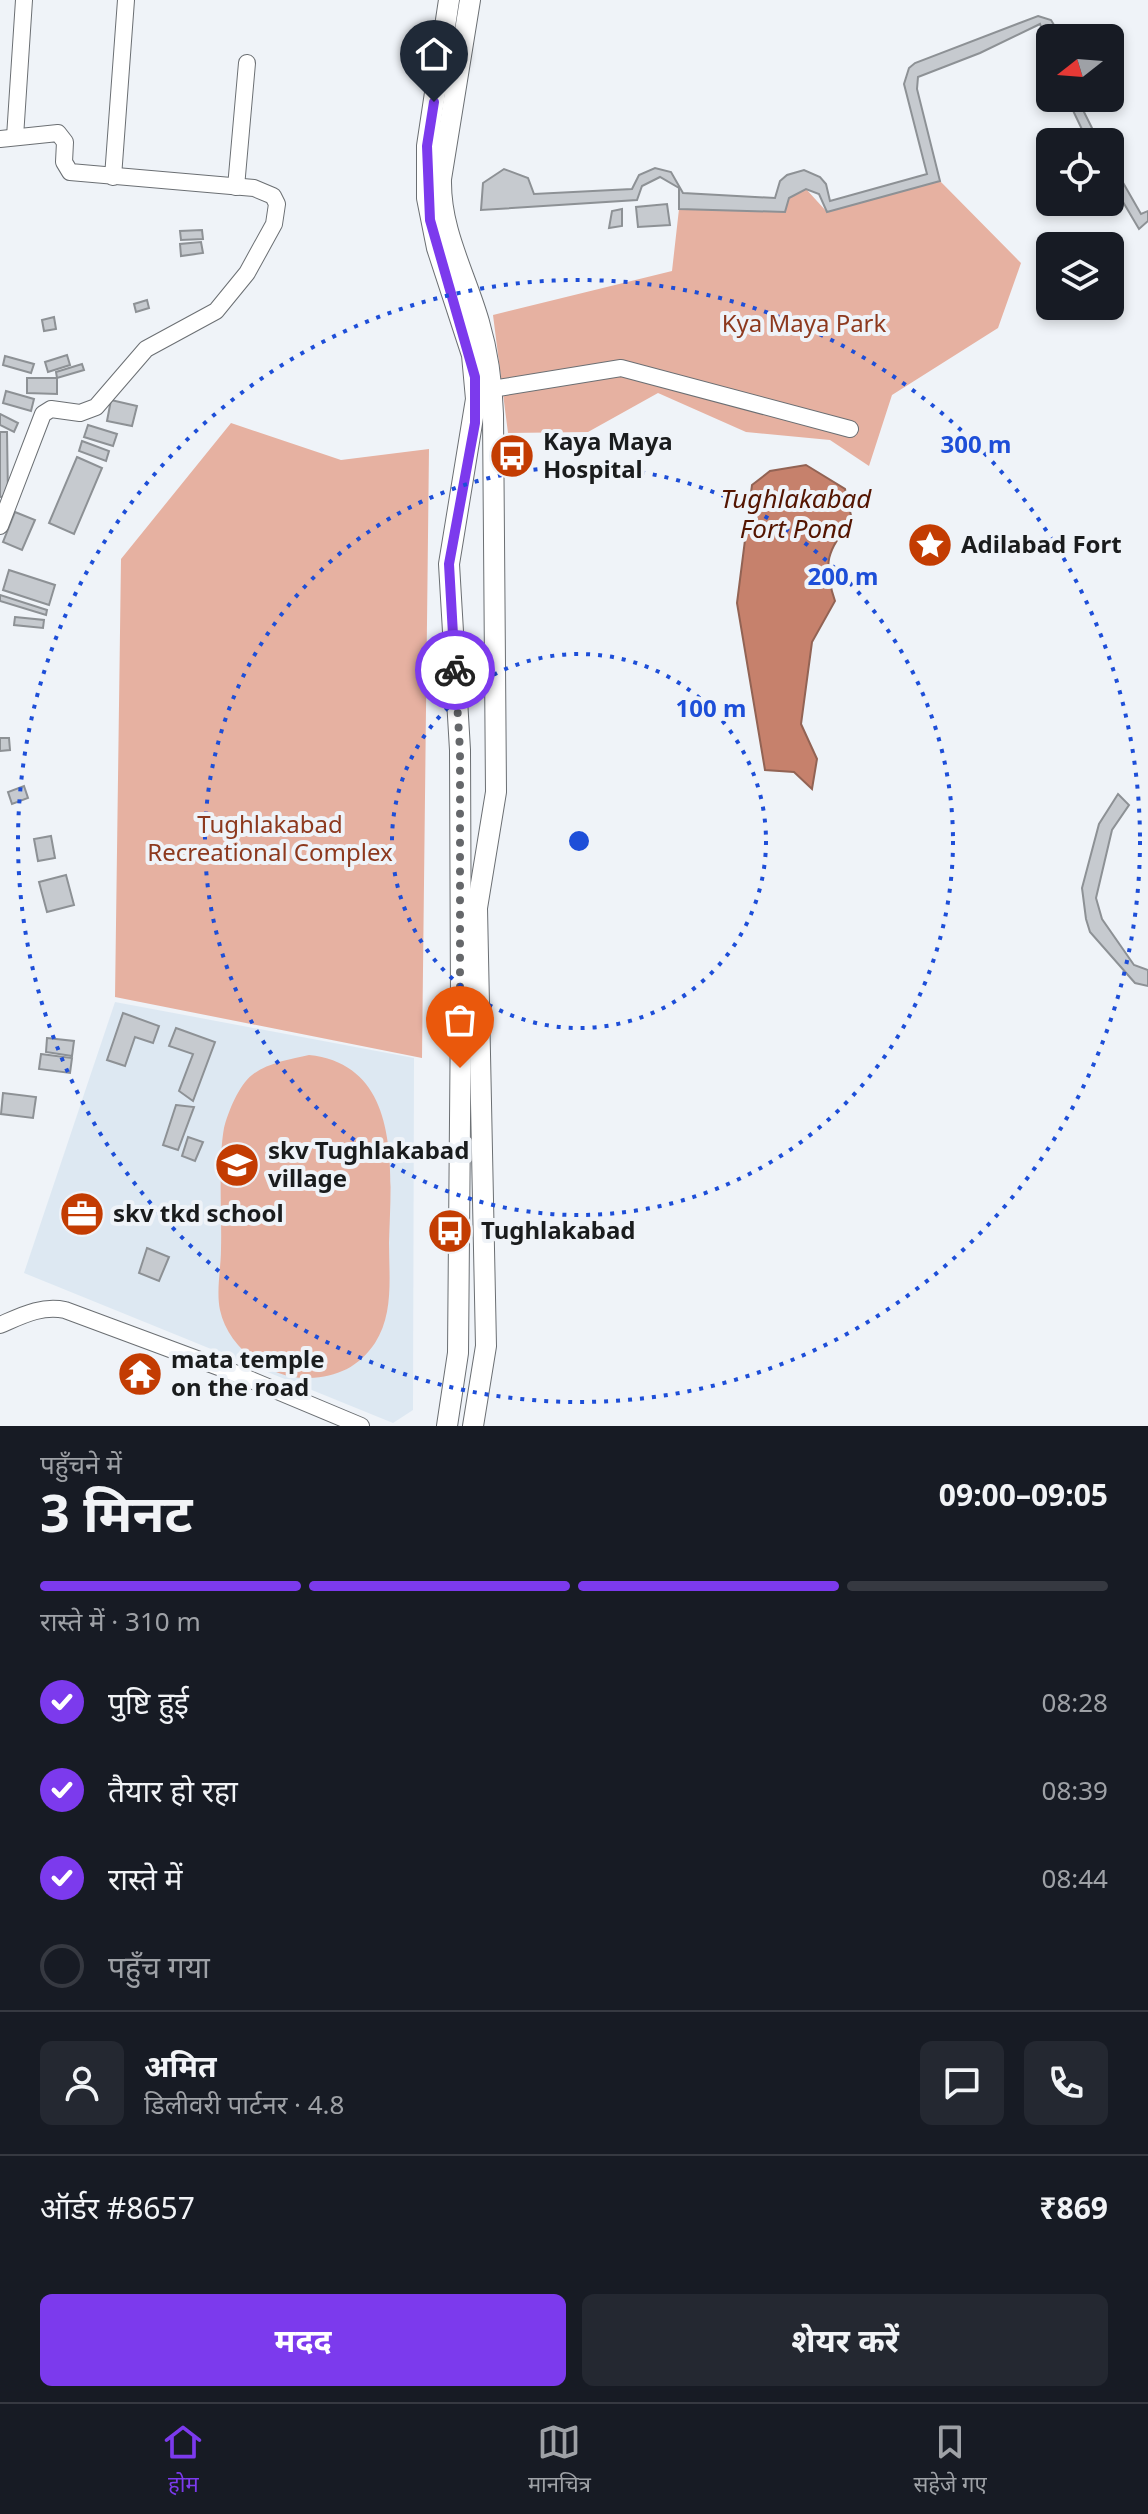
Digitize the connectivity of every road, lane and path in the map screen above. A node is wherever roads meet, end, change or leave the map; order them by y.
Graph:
1 (24, 0) edge
2 (126, 0) edge
3 (449, 0) edge
4 (470, 0) edge
5 (247, 63) dead end
6 (8, 138) edge
7 (113, 177) junction
8 (236, 187) junction
9 (492, 389) junction
10 (850, 429) dead end
11 (3, 508) edge
12 (0, 526) edge
13 (0, 1325) edge
14 (361, 1426) edge
15 (447, 1426) edge
16 (473, 1426) edge

1 - 6 street
2 - 7 street
3 - 15 main road
4 - 9 main road
5 - 8 street
6 - 7 street
7 - 8 street
8 - 11 street
9 - 10 street
9 - 16 main road
11 - 12 street
13 - 14 street

